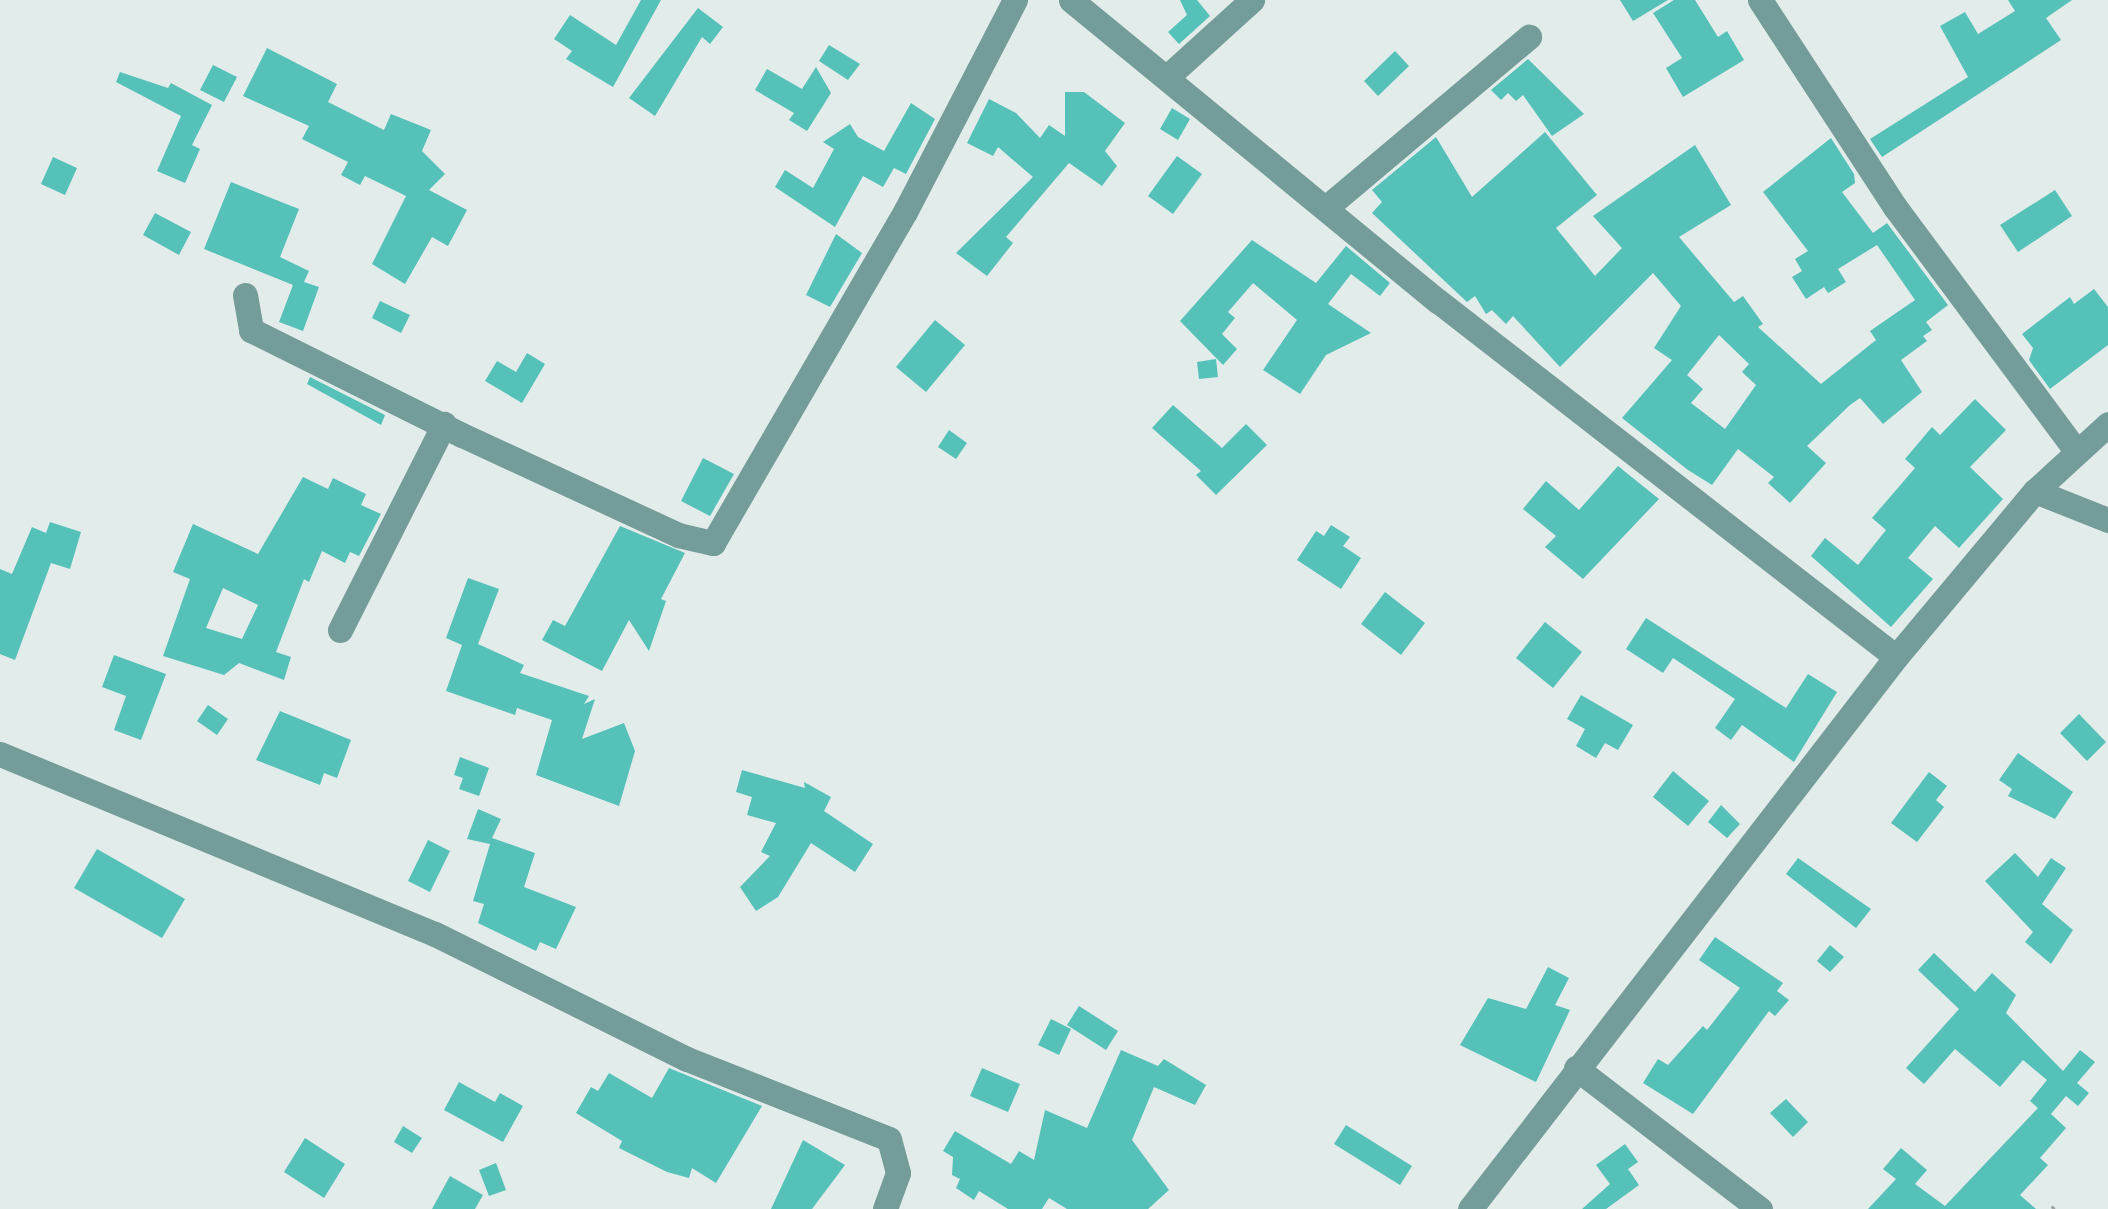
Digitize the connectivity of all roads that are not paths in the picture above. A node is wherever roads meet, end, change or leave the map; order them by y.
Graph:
1 (1015, 0) edge
2 (1072, 0) edge
3 (1252, 0) edge
4 (1760, 0) edge
5 (1528, 37) dead end
6 (1167, 77) junction
7 (1328, 206) junction
8 (245, 294) dead end
9 (444, 424) junction
10 (2108, 424) edge
11 (2077, 452) junction
12 (2035, 491) junction
13 (2108, 520) edge
14 (340, 630) dead end
15 (1896, 657) junction
16 (0, 754) edge
17 (1576, 1068) junction
18 (885, 1209) edge
19 (1470, 1209) edge
20 (1760, 1209) edge

1 - 9 street
2 - 6 street
3 - 6 street
4 - 11 street
5 - 7 street
6 - 7 street
7 - 15 street
8 - 9 street
9 - 14 street
10 - 11 street
11 - 12 street
12 - 13 street
12 - 15 street
15 - 17 street
16 - 18 street
17 - 19 street
17 - 20 street

